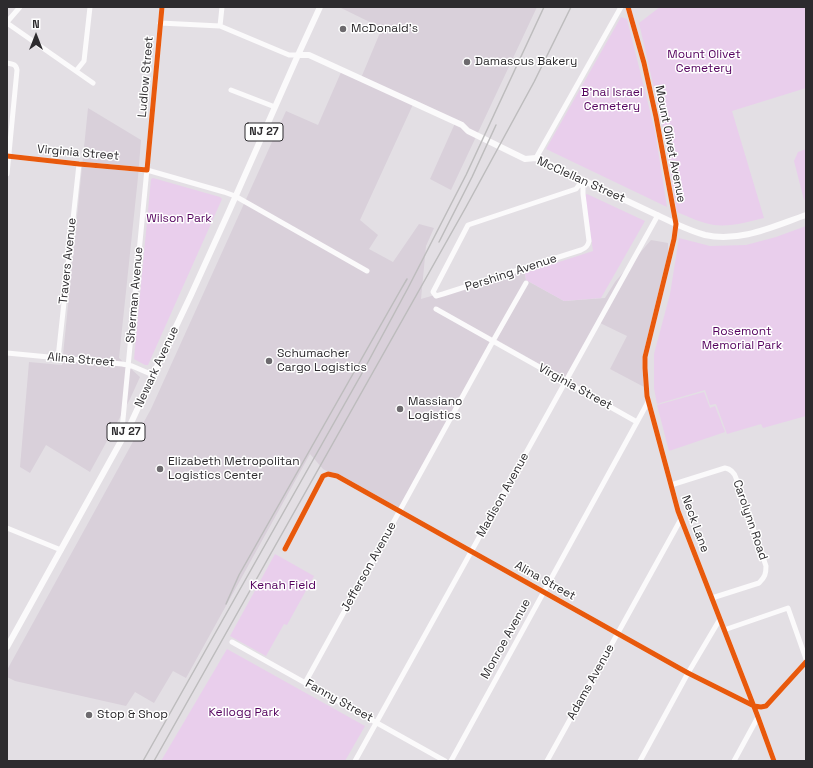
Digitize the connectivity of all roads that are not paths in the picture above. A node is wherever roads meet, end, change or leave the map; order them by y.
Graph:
1 (20, 7) edge
2 (90, 7) edge
3 (162, 7) edge
4 (222, 7) edge
5 (320, 7) edge
6 (621, 7) edge
7 (628, 7) edge
8 (7, 23) edge
9 (160, 23) junction
10 (220, 26) junction
11 (298, 55) junction
12 (10, 63) edge
13 (76, 71) junction
14 (93, 83) dead end
15 (231, 90) dead end
16 (275, 107) junction
17 (150, 148) joint
18 (8, 156) edge
19 (536, 158) junction
20 (79, 164) junction
21 (147, 170) junction
22 (7, 174) edge
23 (583, 180) junction
24 (235, 196) junction
25 (658, 215) junction
26 (806, 215) edge
27 (676, 224) junction
28 (367, 271) dead end
29 (526, 283) dead end
30 (662, 286) joint
31 (436, 309) dead end
32 (493, 341) junction
33 (7, 353) edge
34 (58, 358) junction
35 (128, 365) junction
36 (153, 375) junction
37 (565, 382) junction
38 (648, 402) junction
39 (637, 422) junction
40 (121, 443) junction
41 (671, 485) junction
42 (400, 511) junction
43 (681, 519) junction
44 (7, 528) edge
45 (285, 549) dead end
46 (61, 550) junction
47 (472, 552) junction
48 (544, 592) junction
49 (712, 598) junction
50 (720, 619) junction
51 (724, 630) junction
52 (617, 633) junction
53 (232, 642) dead end
54 (7, 647) edge
55 (806, 659) edge
56 (806, 662) edge
57 (688, 673) junction
58 (305, 683) junction
59 (754, 706) junction
60 (758, 717) junction
61 (376, 722) junction
62 (355, 761) edge
63 (445, 761) edge
64 (451, 761) edge
65 (547, 761) edge
66 (640, 761) edge
67 (734, 761) edge
68 (774, 761) edge

1 - 8 street
2 - 13 street
3 - 9 street, Ludlow Street
4 - 10 street
5 - 11 main road, NJ 27
6 - 19 street
7 - 27 street, Mount Olivet Avenue
8 - 13 street
9 - 10 street
9 - 17 street, Ludlow Street
10 - 11 street
11 - 16 main road, NJ 27
11 - 19 main road, McClellan Street
12 - 18 street
13 - 14 street
15 - 16 street
16 - 24 main road, NJ 27
17 - 21 street, Sherman Avenue
18 - 20 street, Virginia Street
18 - 22 street
19 - 23 main road, McClellan Street
20 - 21 street, Virginia Street
20 - 34 street, Travers Avenue
21 - 24 street, Virginia Street
21 - 35 street, Sherman Avenue
23 - 23 street, Pershing Avenue
23 - 25 main road, McClellan Street
24 - 28 street, Virginia Street
24 - 36 main road, Newark Avenue / NJ 27
25 - 27 main road, McClellan Street
25 - 37 street, Madison Avenue
26 - 27 main road, McClellan Street
27 - 30 street, Mount Olivet Avenue
29 - 32 street, Jefferson Avenue
30 - 38 street, Neck Lane
31 - 32 street, Virginia Street
32 - 37 street, Virginia Street
32 - 42 street, Jefferson Avenue
33 - 34 street, Alina Street
34 - 35 street, Alina Street
35 - 36 street, Alina Street
35 - 40 street, Sherman Avenue
36 - 40 main road, Newark Avenue / NJ 27
37 - 39 street, Virginia Street
37 - 47 street, Madison Avenue
38 - 39 street
38 - 41 street, Neck Lane
39 - 48 street, Monroe Avenue
40 - 46 main road, Newark Avenue / NJ 27
41 - 43 street, Neck Lane
41 - 49 street, Carolynn Road
42 - 45 street, Alina Street
42 - 47 street, Alina Street
42 - 58 street, Jefferson Avenue
43 - 49 street, Neck Lane
43 - 52 street, Adams Avenue
44 - 46 street
46 - 54 main road, Newark Avenue / NJ 27
47 - 48 street, Alina Street
47 - 61 street, Madison Avenue
48 - 52 street, Alina Street
48 - 64 street, Monroe Avenue
49 - 50 street, Neck Lane
50 - 51 street, Neck Lane
50 - 57 street
51 - 55 street
51 - 59 street, Neck Lane
52 - 57 street, Alina Street
52 - 65 street, Adams Avenue
53 - 58 street, Fanny Street
56 - 59 street
57 - 59 street, Alina Street
57 - 66 street
58 - 61 street, Fanny Street
59 - 60 street, Neck Lane
60 - 67 street
60 - 68 street, Neck Lane
61 - 62 street, Madison Avenue
61 - 63 street, Fanny Street

